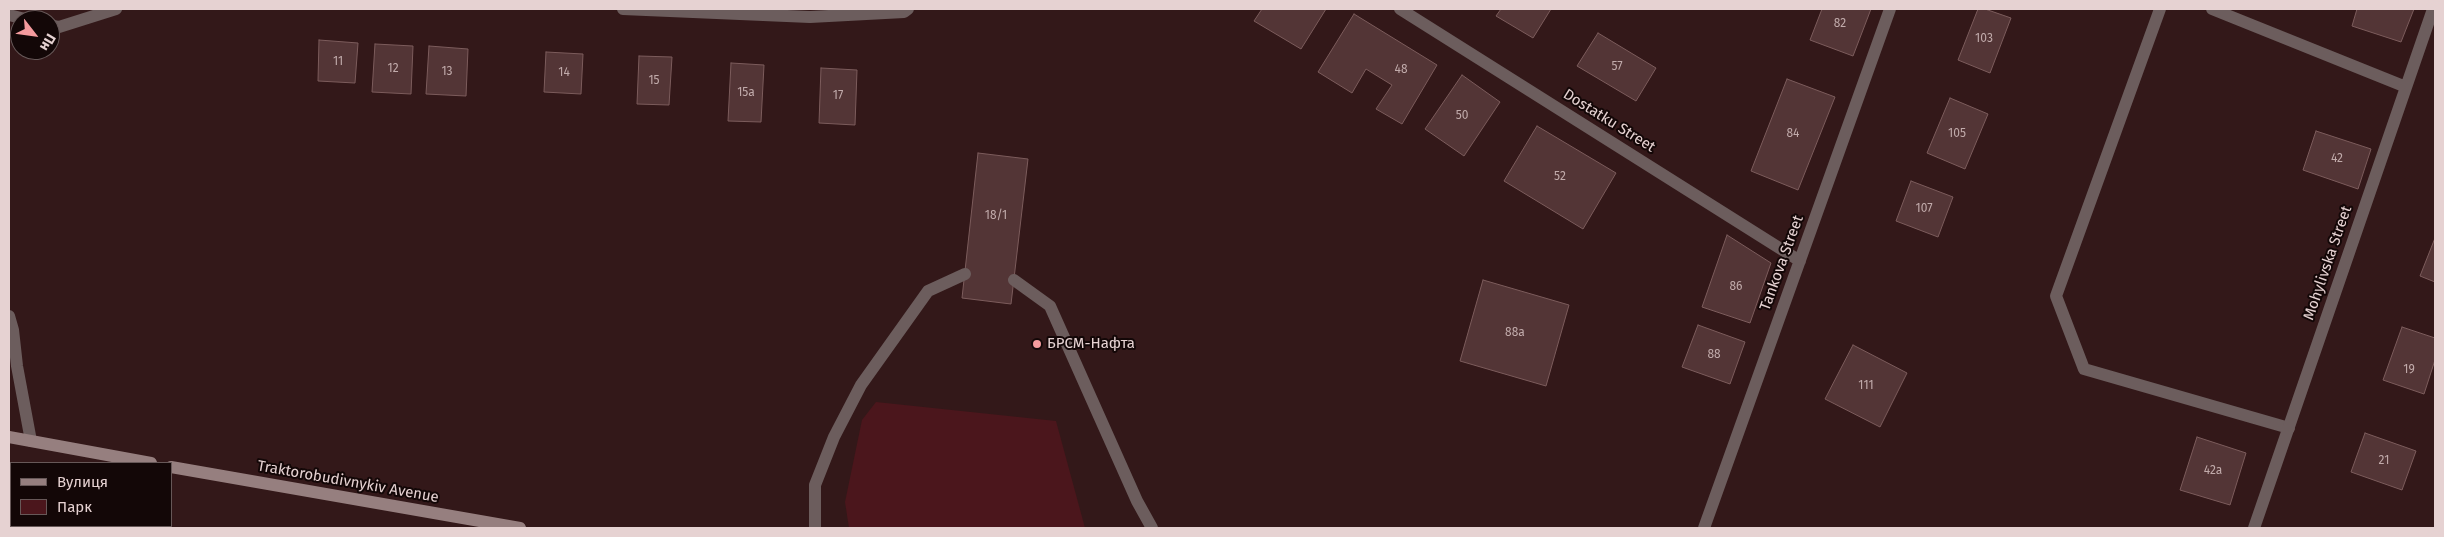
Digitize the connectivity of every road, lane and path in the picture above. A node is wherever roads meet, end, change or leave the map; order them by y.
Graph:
1 (116, 9) edge
2 (623, 9) edge
3 (908, 9) edge
4 (1400, 9) edge
5 (1890, 9) edge
6 (2160, 9) edge
7 (2212, 9) edge
8 (2434, 9) edge
9 (60, 27) edge
10 (2406, 87) junction
11 (1800, 261) junction
12 (965, 274) dead end
13 (1014, 280) dead end
14 (9, 316) edge
15 (2289, 428) junction
16 (9, 438) edge
17 (31, 442) junction
18 (141, 462) edge
19 (172, 467) edge
20 (520, 528) edge
21 (815, 528) edge
22 (1152, 528) edge
23 (1704, 528) edge
24 (2254, 528) edge

1 - 9 street
2 - 3 street
4 - 11 street, Dostatku Street
5 - 11 street, Tankova Street
6 - 15 street
7 - 10 street
8 - 10 street, Mohylivska Street
10 - 15 street, Mohylivska Street
11 - 23 street, Tankova Street
12 - 21 street
13 - 22 street
14 - 17 street
15 - 24 street, Mohylivska Street
16 - 17 main road
17 - 18 main road
19 - 20 main road, Traktorobudivnykiv Avenue

